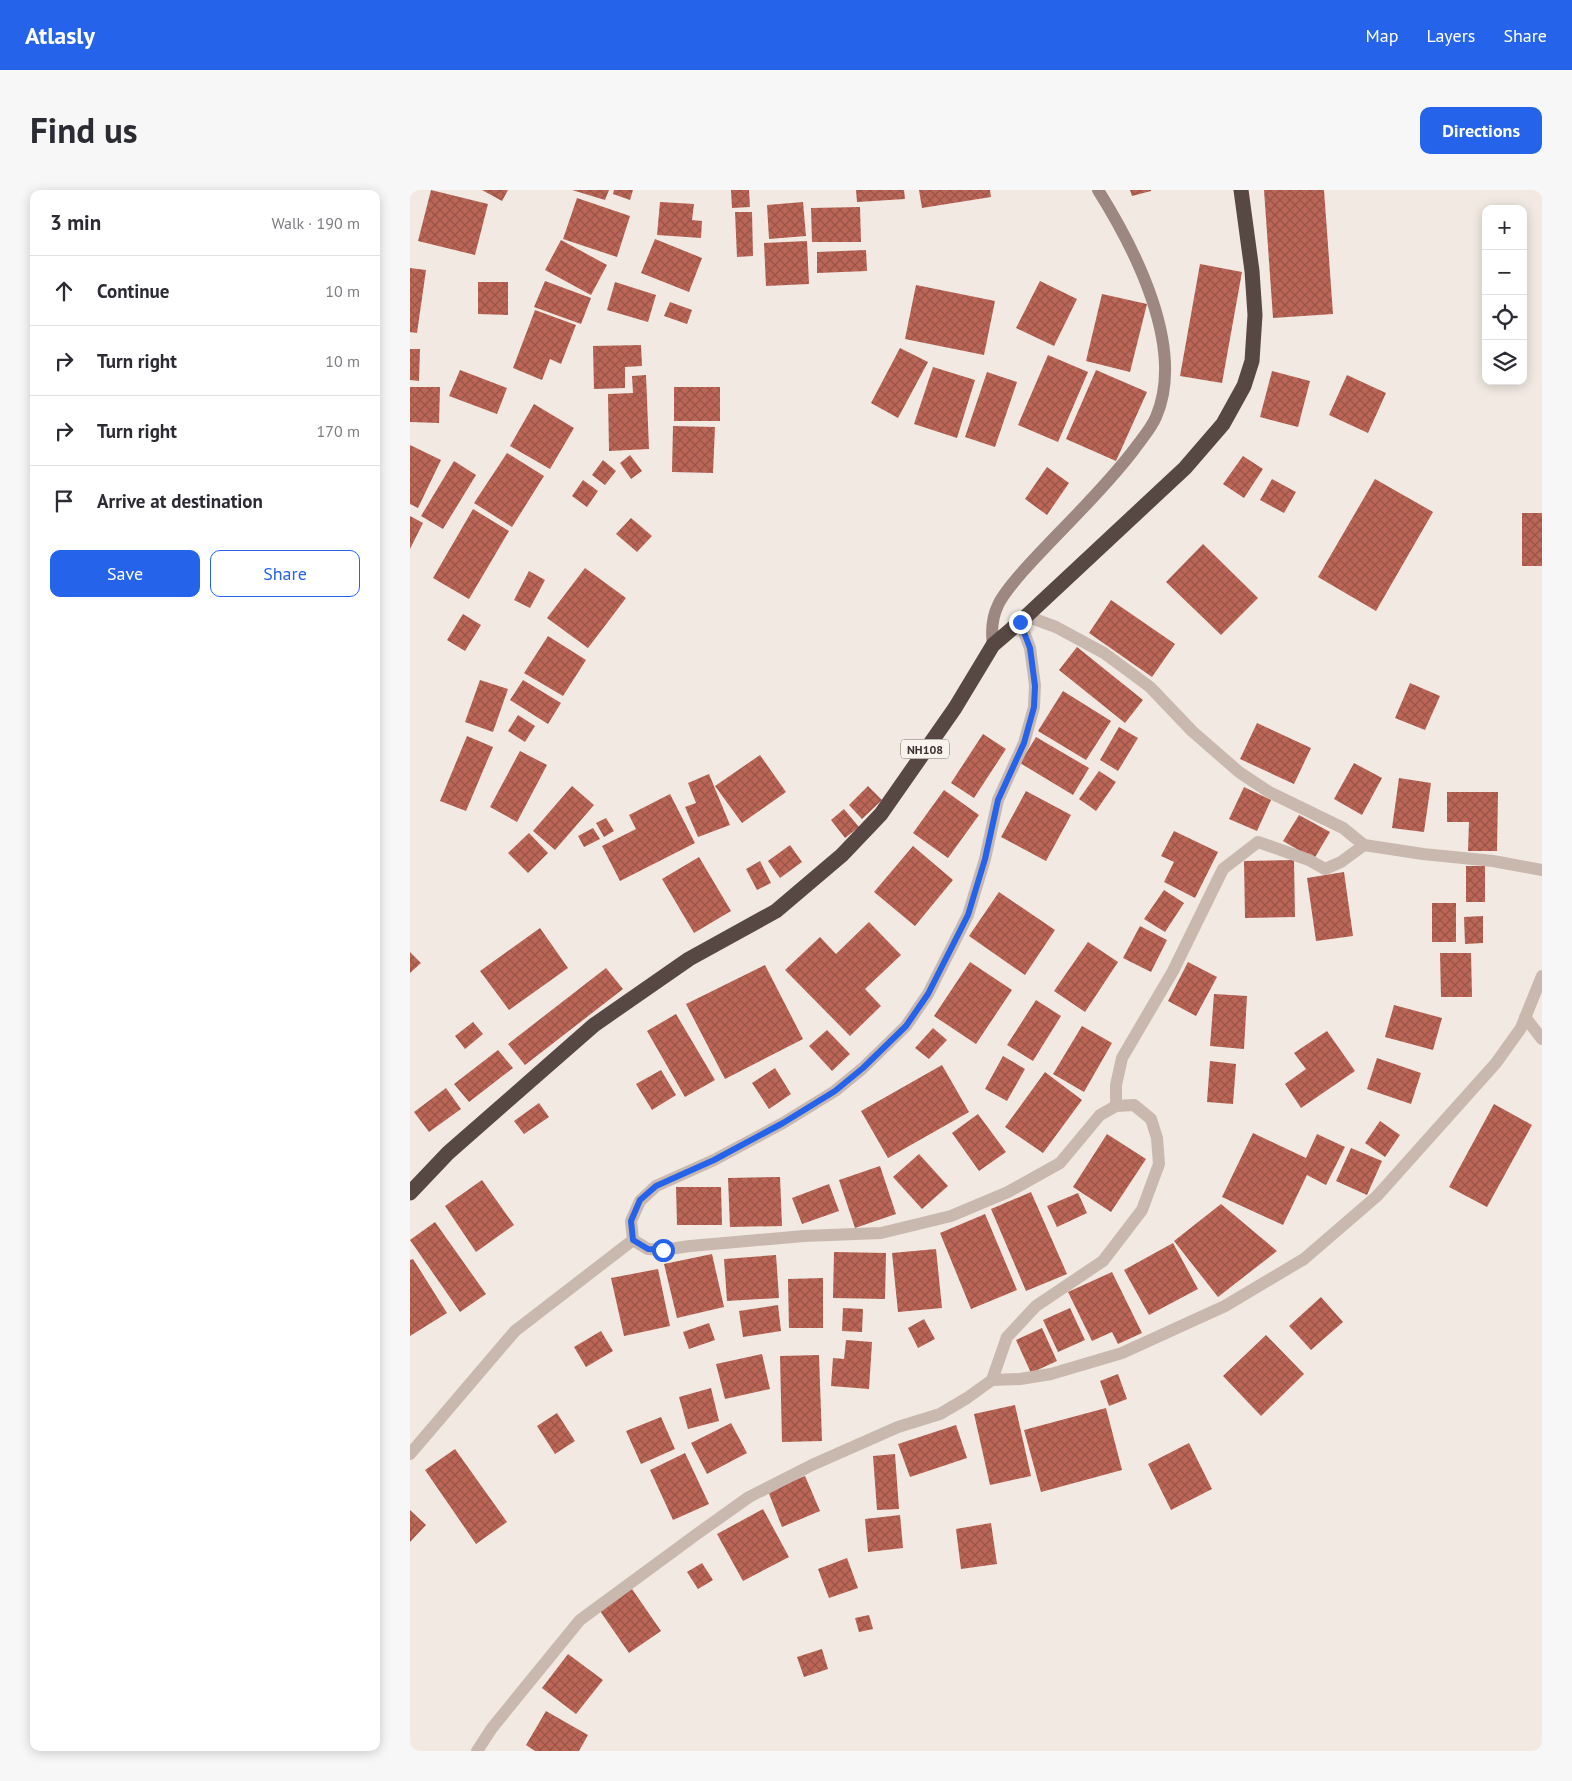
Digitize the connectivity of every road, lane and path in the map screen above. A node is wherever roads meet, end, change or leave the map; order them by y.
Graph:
1 (1098, 190) edge
2 (1240, 190) edge
3 (1023, 619) junction
4 (993, 645) junction
5 (1364, 845) junction
6 (1542, 870) edge
7 (1542, 976) edge
8 (1525, 1017) junction
9 (1542, 1040) edge
10 (1116, 1106) junction
11 (410, 1193) edge
12 (633, 1240) junction
13 (992, 1380) junction
14 (410, 1454) edge
15 (477, 1751) edge

1 - 4 street
2 - 3 highway, NH108
3 - 4 highway, NH108
3 - 5 street
3 - 12 street
4 - 11 highway, NH108
5 - 6 street
5 - 10 street
7 - 8 street
8 - 9 street
8 - 13 street
10 - 12 street
10 - 13 street
12 - 14 street
13 - 15 street

